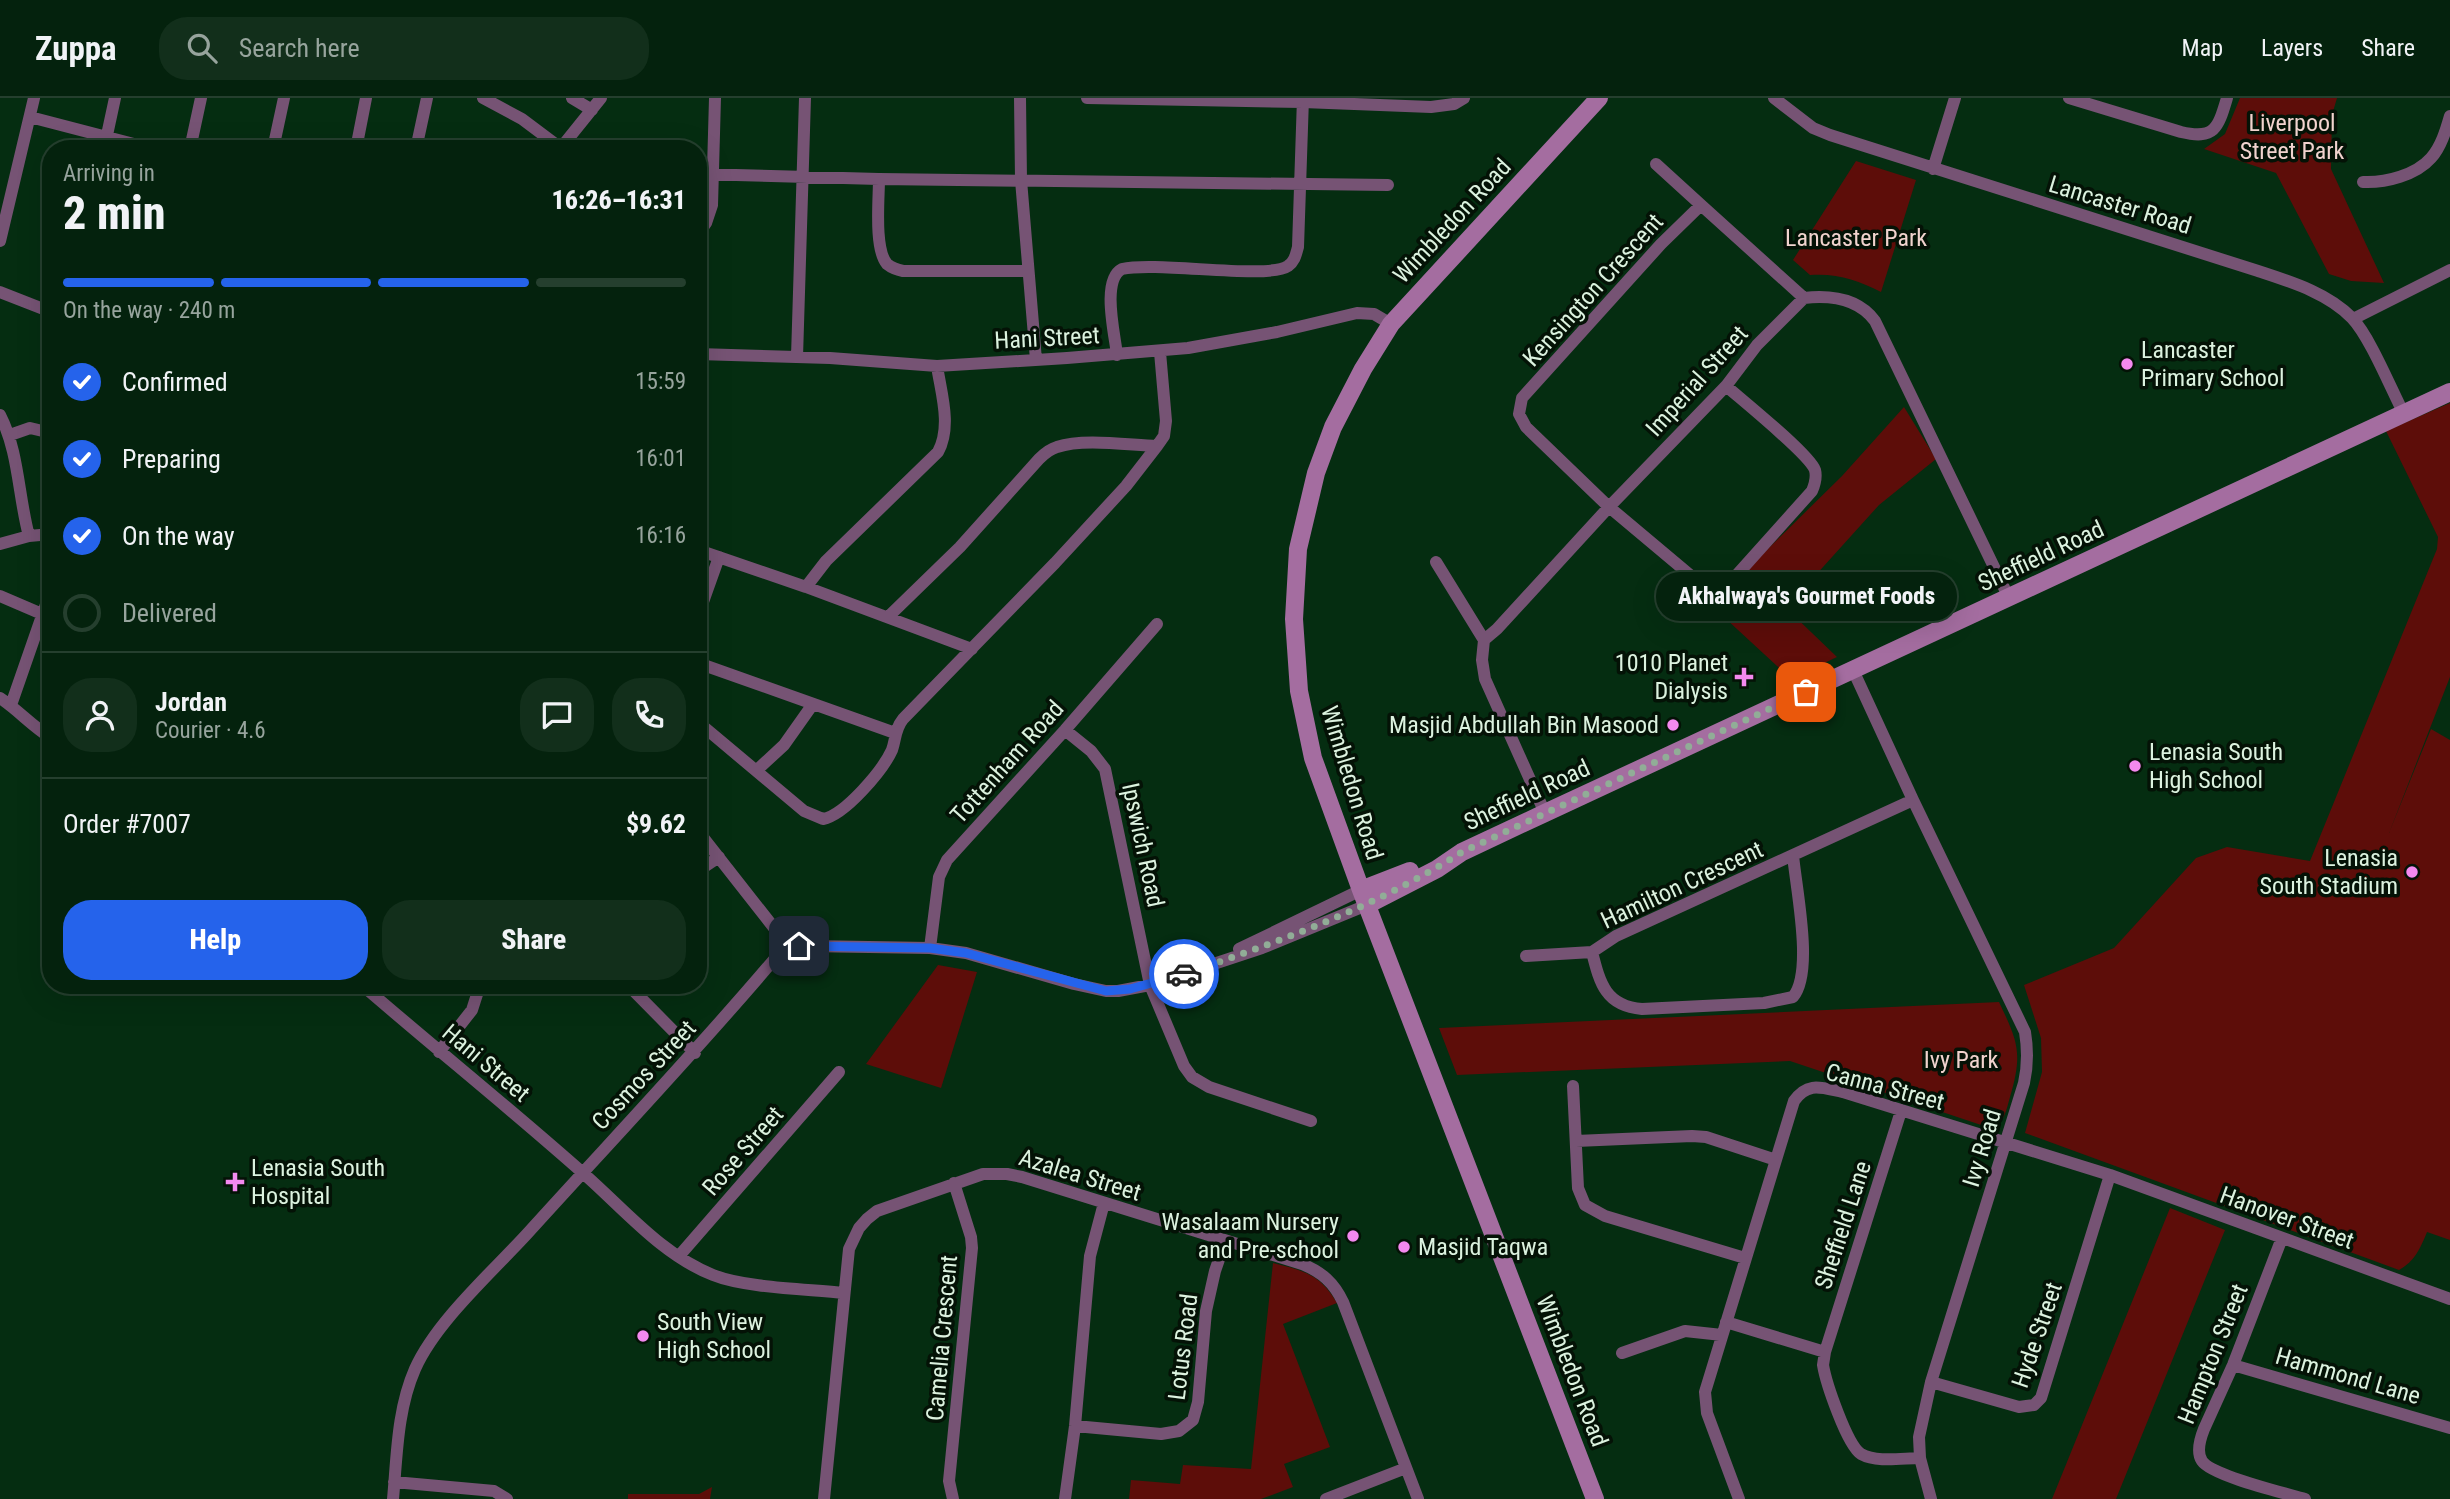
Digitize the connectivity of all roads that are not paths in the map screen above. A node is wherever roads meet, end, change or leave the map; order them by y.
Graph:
1 (34, 98) edge
2 (115, 98) edge
3 (201, 98) edge
4 (284, 98) edge
5 (366, 98) edge
6 (426, 98) edge
7 (483, 98) edge
8 (572, 98) edge
9 (601, 98) edge
10 (715, 98) edge
11 (805, 98) edge
12 (1020, 98) edge
13 (1087, 98) edge
14 (1464, 98) edge
15 (1599, 98) edge
16 (1774, 98) edge
17 (1955, 98) edge
18 (2069, 98) edge
19 (2227, 98) edge
20 (1303, 100) edge
21 (1402, 102) edge
22 (592, 110) junction
23 (30, 117) junction
24 (2450, 117) edge
25 (97, 140) edge
26 (107, 140) edge
27 (192, 140) edge
28 (275, 140) edge
29 (358, 140) edge
30 (418, 140) edge
31 (551, 140) edge
32 (568, 140) edge
33 (1656, 164) dead end
34 (1933, 169) junction
35 (707, 173) edge
36 (714, 173) junction
37 (801, 177) junction
38 (879, 179) junction
39 (1021, 180) junction
40 (2364, 182) dead end
41 (1300, 186) junction
42 (1388, 186) dead end
43 (1701, 205) junction
44 (707, 218) edge
45 (0, 241) edge
46 (2450, 270) edge
47 (1028, 271) junction
48 (0, 292) edge
49 (1804, 298) junction
50 (42, 308) edge
51 (2353, 319) junction
52 (1391, 324) junction
53 (1160, 352) junction
54 (707, 354) edge
55 (1117, 355) junction
56 (797, 357) junction
57 (1036, 360) junction
58 (937, 366) junction
59 (1726, 386) junction
60 (2450, 392) edge
61 (2404, 414) junction
62 (0, 415) edge
63 (42, 431) edge
64 (10, 435) junction
65 (1157, 446) junction
66 (1609, 507) junction
67 (42, 535) edge
68 (29, 536) junction
69 (0, 544) edge
70 (707, 553) edge
71 (719, 557) junction
72 (1436, 562) dead end
73 (806, 587) junction
74 (707, 591) edge
75 (0, 596) edge
76 (2009, 598) junction
77 (42, 614) joint
78 (888, 617) junction
79 (1157, 624) dead end
80 (1484, 640) junction
81 (972, 649) junction
82 (707, 666) edge
83 (1853, 670) junction
84 (5, 702) edge
85 (813, 704) junction
86 (707, 729) edge
87 (1065, 730) junction
88 (42, 732) edge
89 (895, 733) junction
90 (757, 769) junction
91 (1913, 800) junction
92 (1545, 813) junction
93 (707, 842) edge
94 (1793, 855) junction
95 (719, 857) junction
96 (707, 866) edge
97 (1364, 898) junction
98 (789, 947) junction
99 (930, 948) junction
100 (1592, 952) junction
101 (1526, 956) dead end
102 (1150, 985) junction
103 (372, 994) edge
104 (477, 994) edge
105 (637, 994) edge
106 (439, 1052) junction
107 (695, 1053) junction
108 (839, 1072) dead end
109 (1573, 1086) dead end
110 (1901, 1111) junction
111 (1311, 1121) dead end
112 (1576, 1141) junction
113 (2005, 1142) junction
114 (1776, 1160) junction
115 (583, 1173) junction
116 (2110, 1175) junction
117 (954, 1183) junction
118 (1104, 1203) junction
119 (2282, 1238) junction
120 (1225, 1242) junction
121 (679, 1256) junction
122 (1745, 1258) junction
123 (844, 1293) junction
124 (2450, 1299) edge
125 (1724, 1329) junction
126 (1825, 1352) junction
127 (1622, 1353) dead end
128 (2234, 1365) junction
129 (1931, 1382) junction
130 (1075, 1426) junction
131 (2450, 1428) edge
132 (1920, 1458) junction
133 (1406, 1468) junction
134 (394, 1482) junction
135 (393, 1499) edge
136 (507, 1499) edge
137 (824, 1499) edge
138 (953, 1499) edge
139 (1065, 1499) edge
140 (1326, 1499) edge
141 (1418, 1499) edge
142 (1595, 1499) edge
143 (1739, 1499) edge
144 (1931, 1499) edge
145 (2305, 1499) edge

1 - 23 street
2 - 26 street
3 - 27 street
4 - 28 street
5 - 29 street
6 - 30 street
7 - 31 street
8 - 22 street
9 - 22 street
10 - 36 street
11 - 37 street
12 - 39 street
13 - 20 street
14 - 21 street
15 - 52 street, Wimbledon Road
16 - 34 street, Lancaster Road
17 - 34 street
18 - 19 street
20 - 21 street
20 - 41 street
22 - 32 street
23 - 25 street
23 - 45 street
24 - 40 street
33 - 43 street
34 - 51 street, Lancaster Road
35 - 36 street
36 - 37 street
36 - 44 street
37 - 38 street
37 - 56 street
38 - 39 street
38 - 47 street
39 - 41 street
39 - 47 street
41 - 42 street
41 - 55 street
43 - 49 street
43 - 66 street, Kensington Crescent
46 - 51 street
47 - 57 street
48 - 50 street
49 - 59 street, Imperial Street
49 - 76 street
51 - 61 street, Lancaster Road
52 - 53 street, Hani Street
52 - 97 street, Wimbledon Road
53 - 55 street, Hani Street
53 - 65 street
54 - 56 street, Hani Street
55 - 57 street, Hani Street
56 - 58 street, Hani Street
57 - 58 street, Hani Street
58 - 73 street
59 - 66 street, Imperial Street
59 - 66 street
60 - 61 street, Sheffield Road
61 - 76 street, Sheffield Road
62 - 64 street
63 - 64 street
64 - 68 street
65 - 78 street
65 - 81 street
66 - 80 street, Imperial Street
67 - 68 street
68 - 69 street
70 - 71 street
71 - 73 street
71 - 74 street
72 - 80 street
73 - 78 street
75 - 77 street
76 - 83 street, Sheffield Road
77 - 84 street
78 - 81 street
79 - 87 street, Tottenham Road
80 - 92 street
81 - 89 street
82 - 85 street
83 - 91 street, Ivy Road
83 - 92 street, Sheffield Road
84 - 88 street
85 - 89 street
85 - 90 street
86 - 90 street
87 - 99 street, Tottenham Road
87 - 102 street, Ipswich Road
89 - 90 street
91 - 94 street, Hamilton Crescent
91 - 113 street, Ivy Road
92 - 97 street, Sheffield Road
93 - 95 street
94 - 100 street, Hamilton Crescent
94 - 100 street, Hamilton Crescent
95 - 96 street
95 - 98 street
97 - 102 street
97 - 142 street, Wimbledon Road
98 - 99 street
98 - 107 street, Cosmos Street
99 - 102 street
100 - 101 street
102 - 111 street, Ipswich Road
103 - 106 street, Hani Street
104 - 106 street
105 - 107 street
106 - 115 street, Hani Street
107 - 115 street, Cosmos Street
108 - 121 street, Rose Street
109 - 112 street
110 - 113 street, Canna Street
110 - 114 street, Canna Street
110 - 126 street, Sheffield Lane
112 - 114 street
112 - 122 street
113 - 116 street, Canna Street
113 - 129 street, Ivy Road
114 - 122 street, Canna Street
115 - 121 street, Hani Street
115 - 134 street, Cosmos Street
116 - 119 street, Hanover Street
116 - 129 street, Hyde Street
117 - 118 street, Azalea Street
117 - 123 street, Azalea Street
117 - 138 street, Camelia Crescent
118 - 120 street, Azalea Street
118 - 130 street
119 - 124 street, Hanover Street
119 - 128 street, Hampton Street
120 - 130 street, Lotus Road
120 - 133 street, Azalea Street
121 - 123 street, Hani Street
122 - 125 street, Canna Street
123 - 137 street, Azalea Street
125 - 126 street
125 - 127 street
125 - 143 street, Canna Street
126 - 132 street
128 - 131 street, Hammond Lane
128 - 145 street, Hampton Street
129 - 132 street, Ivy Road
130 - 139 street
132 - 144 street, Ivy Road
133 - 140 street
133 - 141 street, Azalea Street
134 - 135 street, Cosmos Street
134 - 136 street

